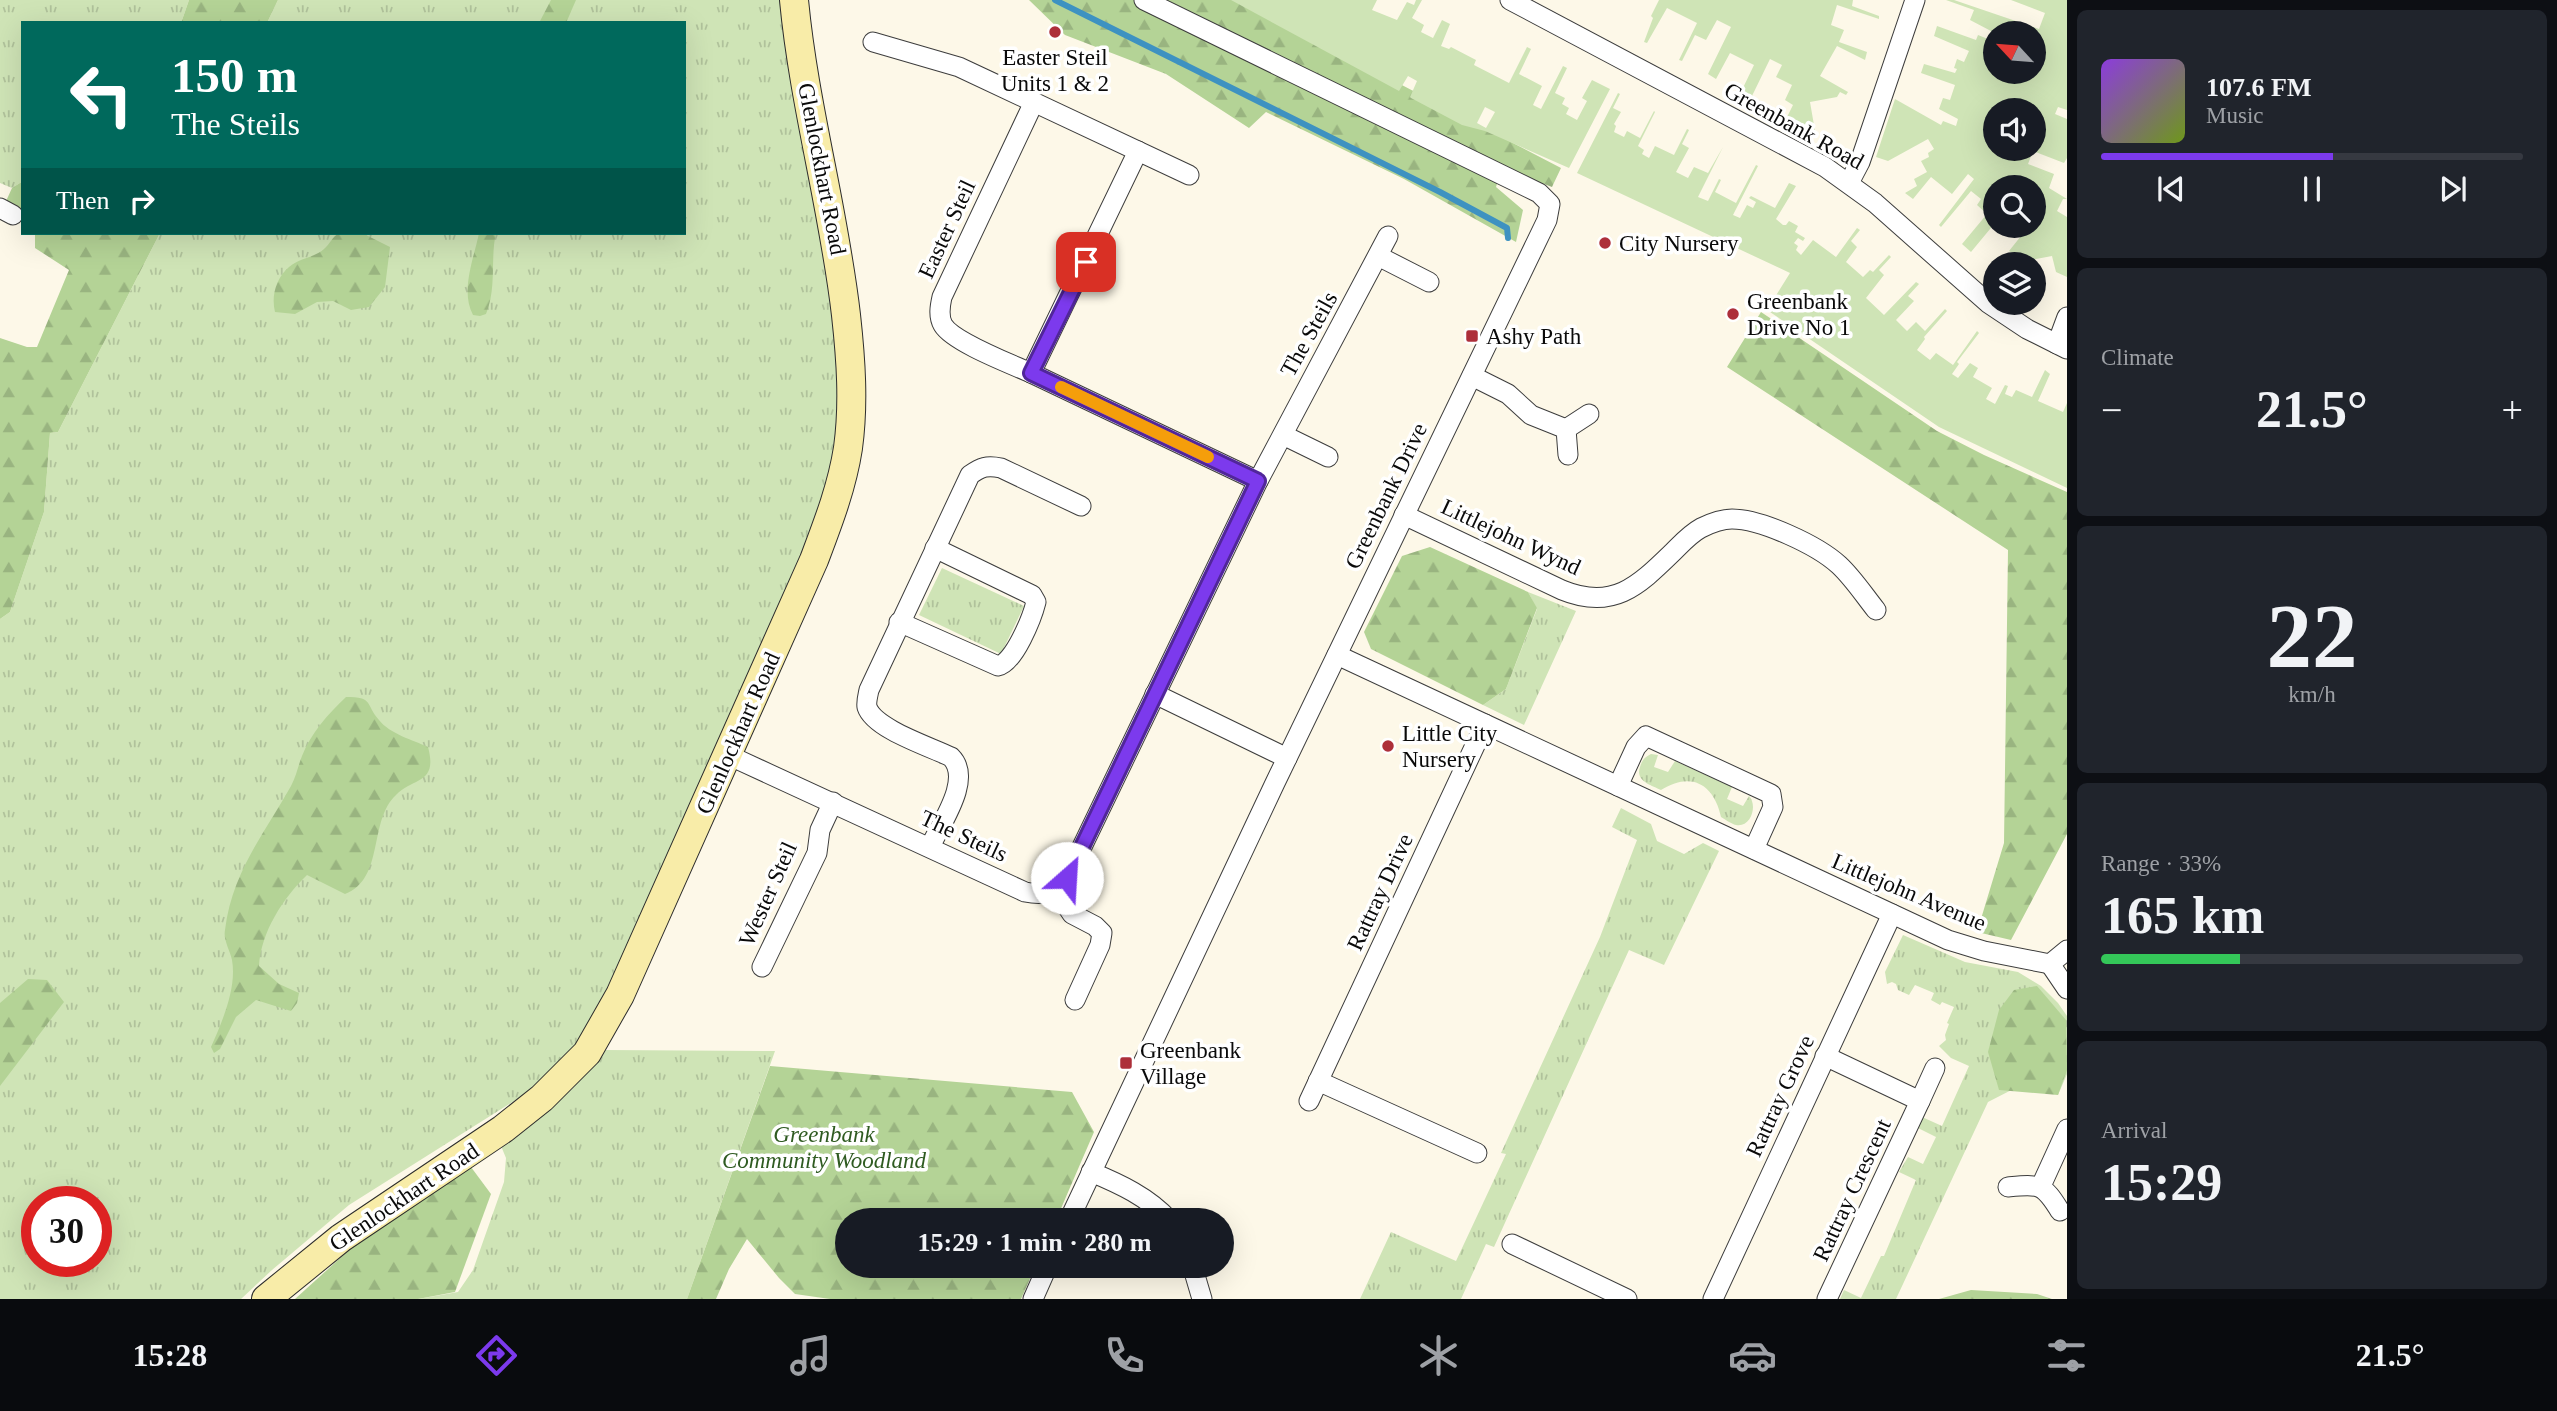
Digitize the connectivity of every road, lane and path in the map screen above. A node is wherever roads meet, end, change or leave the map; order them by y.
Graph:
1 (794, 0) edge
2 (1144, 0) edge
3 (1510, 0) edge
4 (1915, 0) edge
5 (873, 42) dead end
6 (1034, 102) junction
7 (1138, 151) junction
8 (1189, 175) dead end
9 (1849, 183) junction
10 (1388, 236) dead end
11 (1378, 256) junction
12 (1429, 282) dead end
13 (2067, 317) edge
14 (2062, 346) edge
15 (1031, 373) junction
16 (1472, 376) junction
17 (1588, 414) dead end
18 (1566, 429) junction
19 (1283, 435) junction
20 (1568, 455) dead end
21 (1328, 457) dead end
22 (1258, 481) junction
23 (1081, 506) dead end
24 (1404, 515) junction
25 (935, 548) junction
26 (1876, 610) dead end
27 (900, 622) junction
28 (1337, 655) junction
29 (1155, 694) junction
30 (1485, 724) junction
31 (728, 755) junction
32 (1287, 758) junction
33 (1618, 786) junction
34 (833, 802) junction
35 (930, 847) junction
36 (1754, 849) junction
37 (1056, 890) junction
38 (1892, 914) junction
39 (2067, 950) edge
40 (2050, 964) junction
41 (762, 967) dead end
42 (2067, 989) edge
43 (1075, 1000) dead end
44 (1825, 1056) junction
45 (1935, 1068) dead end
46 (1318, 1081) junction
47 (1309, 1101) dead end
48 (1920, 1101) junction
49 (2067, 1129) edge
50 (1477, 1153) dead end
51 (1091, 1172) junction
52 (2041, 1186) junction
53 (2008, 1187) dead end
54 (1074, 1208) edge
55 (1158, 1208) edge
56 (2060, 1211) dead end
57 (1512, 1244) dead end
58 (1042, 1278) edge
59 (1196, 1278) edge
60 (266, 1299) edge
61 (1033, 1299) edge
62 (1202, 1299) edge
63 (1627, 1299) edge
64 (1713, 1299) edge
65 (1827, 1299) edge

1 - 31 street, Glenlockhart Road
2 - 16 street, Greenbank Drive
3 - 9 street, Greenbank Road
4 - 9 street
5 - 6 street
6 - 7 street
6 - 15 street, Easter Steil
7 - 8 street
7 - 15 street
9 - 14 street, Greenbank Road
10 - 11 street, The Steils
11 - 12 street
11 - 19 street, The Steils
13 - 14 street
15 - 22 street
16 - 18 street
16 - 24 street, Greenbank Drive
17 - 18 street
18 - 20 street
19 - 21 street
19 - 22 street, The Steils
22 - 29 street, The Steils
23 - 25 street
24 - 26 street, Littlejohn Wynd
24 - 28 street, Greenbank Drive
25 - 27 street
25 - 27 street
27 - 35 street
28 - 30 street, Littlejohn Avenue
28 - 32 street, Greenbank Drive
29 - 32 street
29 - 37 street, The Steils
30 - 33 street, Littlejohn Avenue
30 - 46 street, Rattray Drive
31 - 34 street, The Steils
31 - 60 street, Glenlockhart Road
32 - 51 street, Greenbank Drive
33 - 36 street, Littlejohn Avenue
33 - 36 street
34 - 35 street, The Steils
34 - 41 street, Wester Steil
35 - 37 street, The Steils
36 - 38 street, Littlejohn Avenue
37 - 43 street
38 - 40 street, Littlejohn Avenue
38 - 44 street, Rattray Grove
39 - 40 street
40 - 42 street
44 - 48 street, Rattray Crescent
44 - 64 street, Rattray Grove
45 - 48 street, Rattray Crescent
46 - 47 street, Rattray Drive
46 - 50 street
48 - 65 street, Rattray Crescent
49 - 52 street
51 - 54 street, Greenbank Drive
51 - 55 street
52 - 53 street
52 - 56 street
57 - 63 street
58 - 61 street
59 - 62 street

